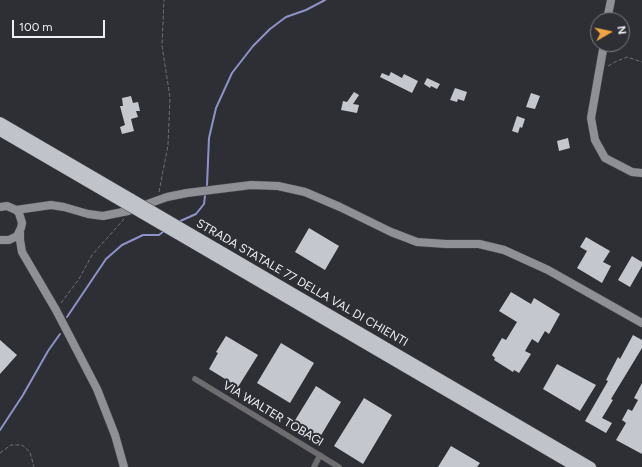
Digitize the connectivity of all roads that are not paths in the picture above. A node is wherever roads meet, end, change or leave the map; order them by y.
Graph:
1 (611, 0) edge
2 (609, 12) edge
3 (603, 52) edge
4 (0, 122) edge
5 (0, 131) edge
6 (642, 173) edge
7 (40, 206) junction
8 (0, 207) edge
9 (16, 210) junction
10 (21, 231) junction
11 (0, 240) edge
12 (9, 240) junction
13 (215, 251) junction
14 (22, 252) junction
15 (642, 323) edge
16 (195, 379) dead end
17 (320, 455) junction
18 (124, 467) edge
19 (314, 467) edge
20 (339, 467) edge
21 (576, 467) edge
22 (591, 467) edge

1 - 2 street
3 - 6 street
4 - 13 highway, STRADA STATALE 77 DELLA VAL DI CHIENTI, bridge
5 - 13 highway, STRADA STATALE 77 DELLA VAL DI CHIENTI, bridge
7 - 9 street
7 - 10 street
7 - 15 street
8 - 9 street
9 - 10 street
10 - 12 street
10 - 14 street
11 - 12 street
12 - 14 street
13 - 21 highway, STRADA STATALE 77 DELLA VAL DI CHIENTI
13 - 22 highway, STRADA STATALE 77 DELLA VAL DI CHIENTI
14 - 18 street
16 - 17 street, VIA WALTER TOBAGI
17 - 19 street
17 - 20 street, VIA WALTER TOBAGI

